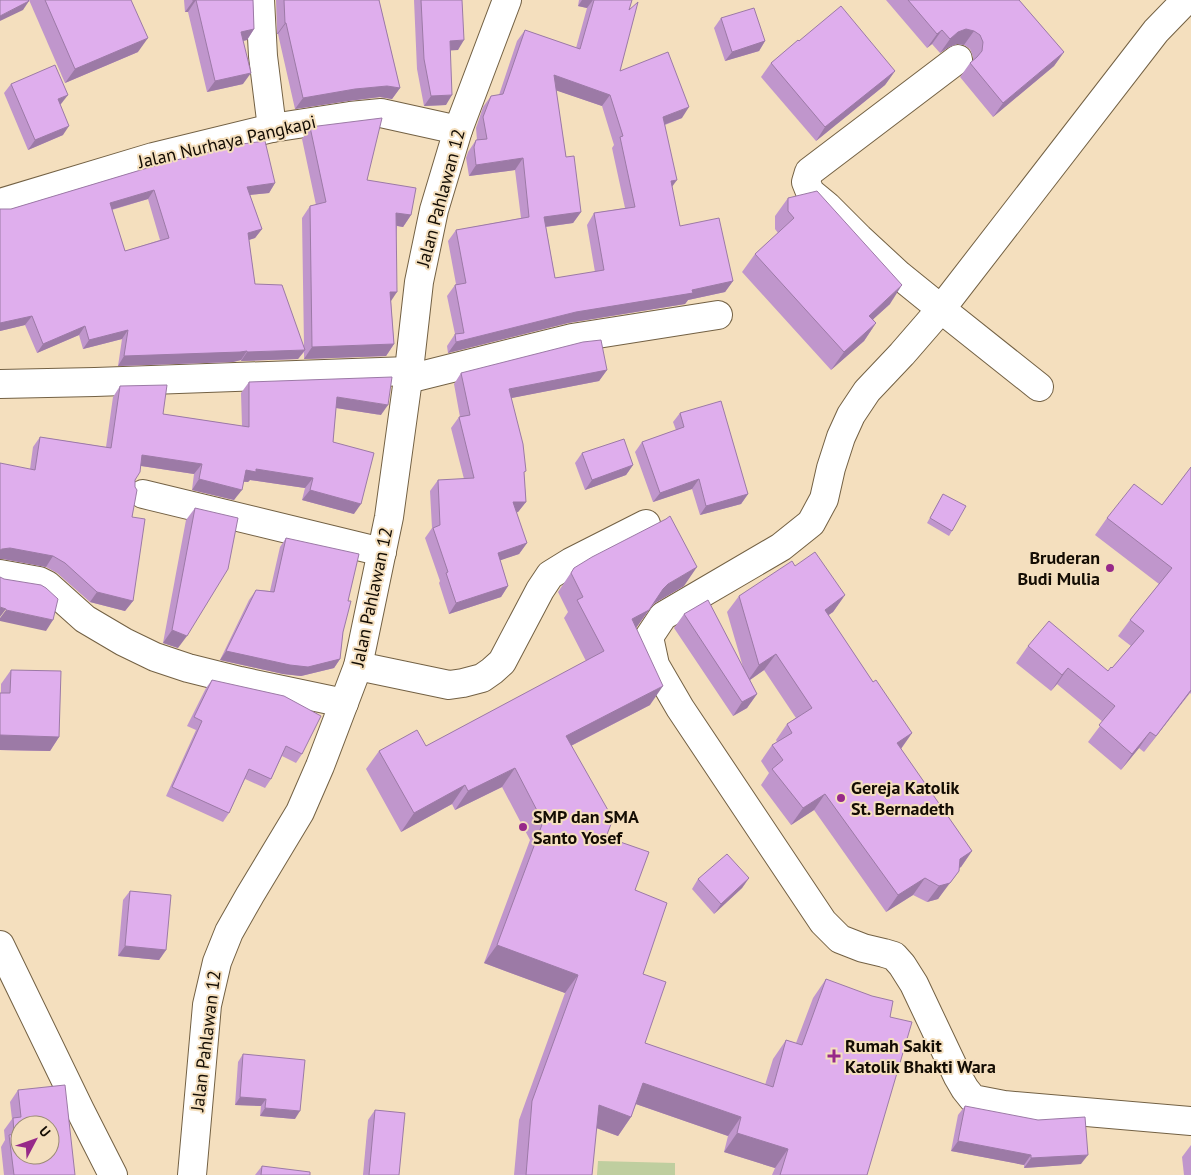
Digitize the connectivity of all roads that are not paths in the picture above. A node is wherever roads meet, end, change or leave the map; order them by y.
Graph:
1 (260, 0) edge
2 (506, 0) edge
3 (1186, 0) edge
4 (958, 59) dead end
5 (272, 128) junction
6 (458, 130) junction
7 (0, 203) edge
8 (941, 309) junction
9 (718, 314) dead end
10 (408, 375) junction
11 (0, 384) edge
12 (1039, 387) dead end
13 (143, 494) dead end
14 (646, 524) dead end
15 (382, 552) junction
16 (0, 574) edge
17 (358, 666) junction
18 (344, 703) junction
19 (0, 946) edge
20 (1191, 1121) edge
21 (113, 1175) edge
22 (192, 1175) edge

1 - 5 street
2 - 6 street, Jalan Pahlawan 12
3 - 8 street
4 - 8 street
5 - 6 street, Jalan Nurhaya Pangkapi
5 - 7 street, Jalan Nurhaya Pangkapi
6 - 10 street, Jalan Pahlawan 12
8 - 12 street
8 - 20 street
9 - 10 street
10 - 11 street
10 - 15 street, Jalan Pahlawan 12
13 - 15 street
14 - 17 street
15 - 17 street, Jalan Pahlawan 12
16 - 18 street
17 - 18 street, Jalan Pahlawan 12
18 - 22 street, Jalan Pahlawan 12
19 - 21 street

